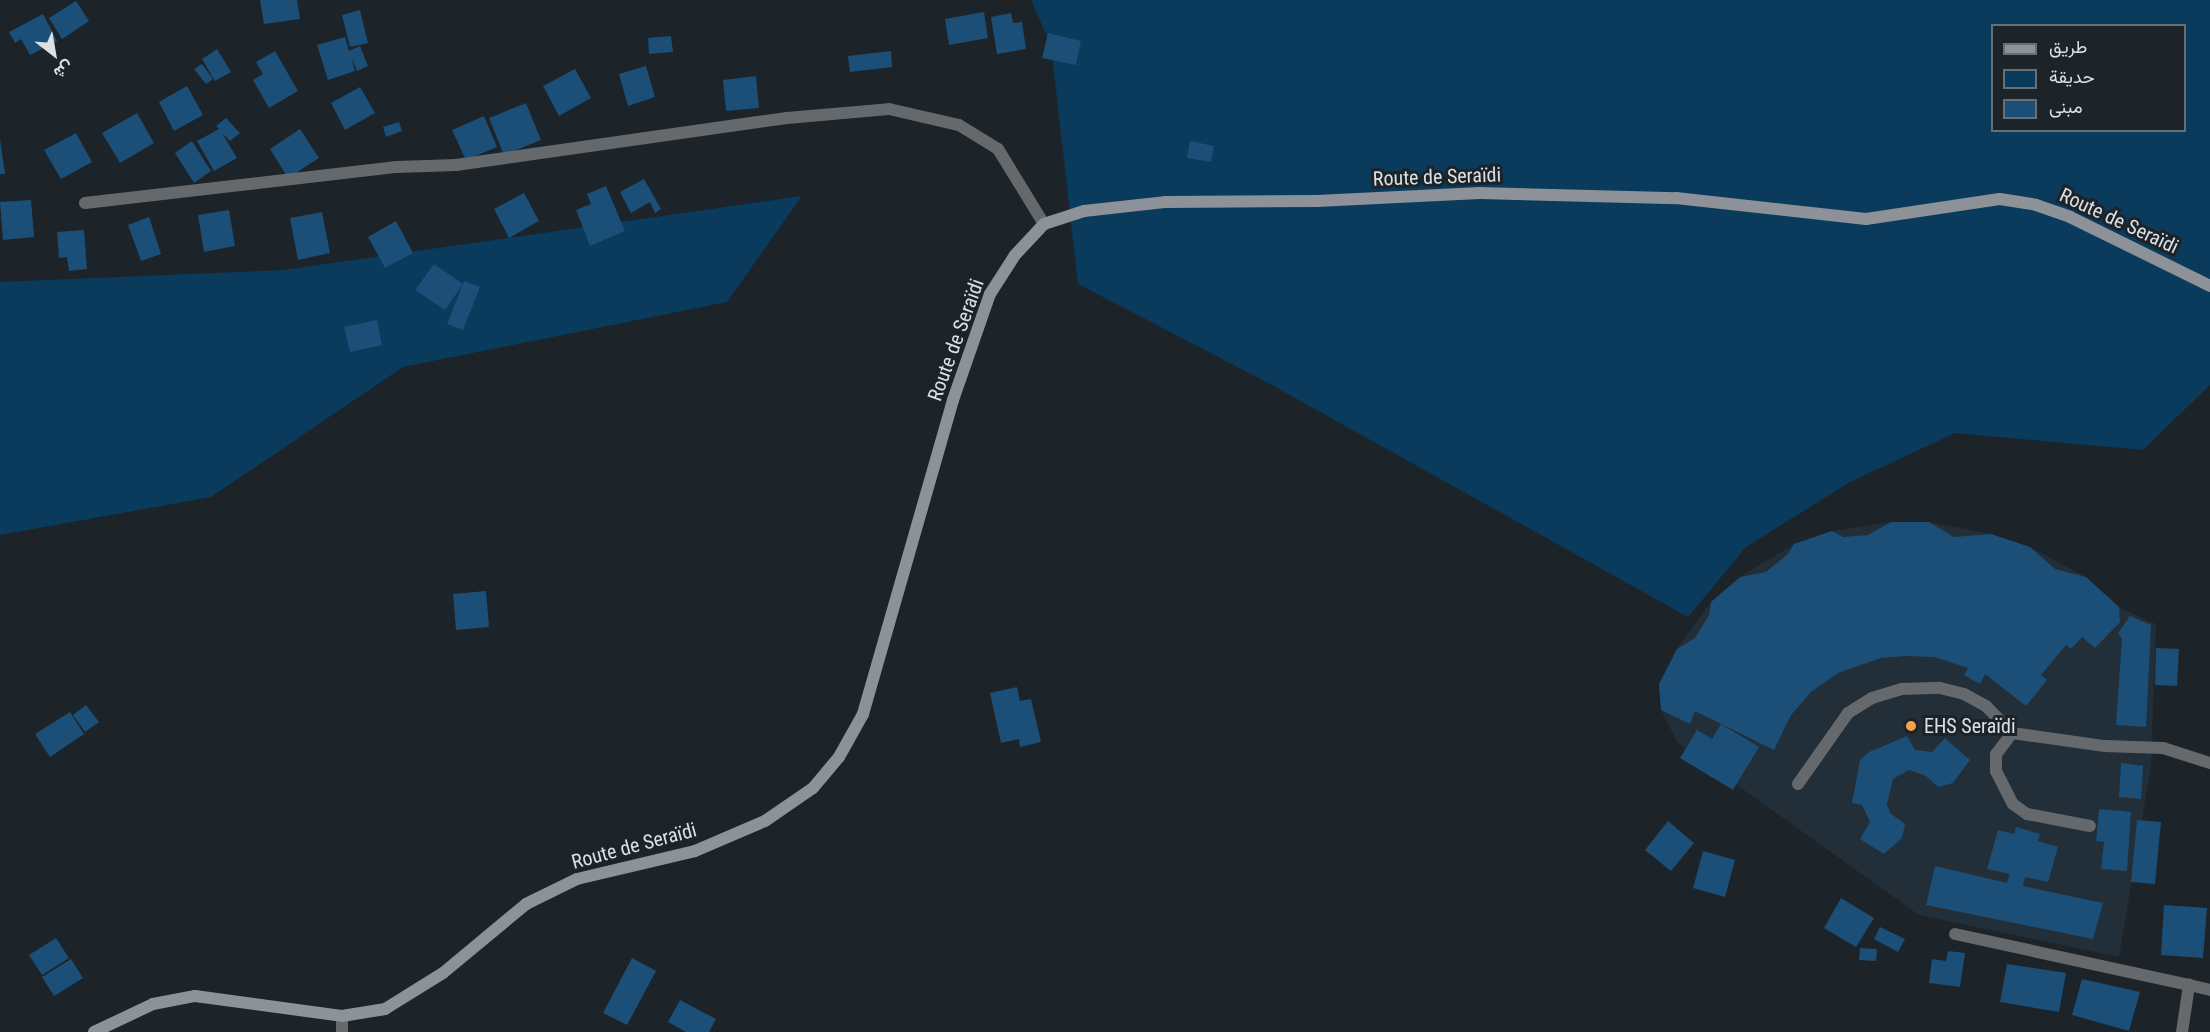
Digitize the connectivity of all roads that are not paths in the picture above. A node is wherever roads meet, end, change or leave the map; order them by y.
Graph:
1 (84, 204) dead end
2 (1044, 224) junction
3 (2210, 286) edge
4 (2012, 733) junction
5 (2210, 764) edge
6 (1798, 784) dead end
7 (2090, 826) dead end
8 (1955, 934) dead end
9 (2189, 985) junction
10 (2210, 990) edge
11 (342, 1016) junction
12 (94, 1032) edge
13 (342, 1032) edge
14 (2182, 1032) edge

1 - 2 street
2 - 3 main road, Route de Seraïdi
2 - 11 main road, Route de Seraïdi
4 - 5 street
4 - 6 street
4 - 7 street
8 - 9 street
9 - 10 street
9 - 14 street
11 - 12 main road, Route de Seraïdi
11 - 13 street

